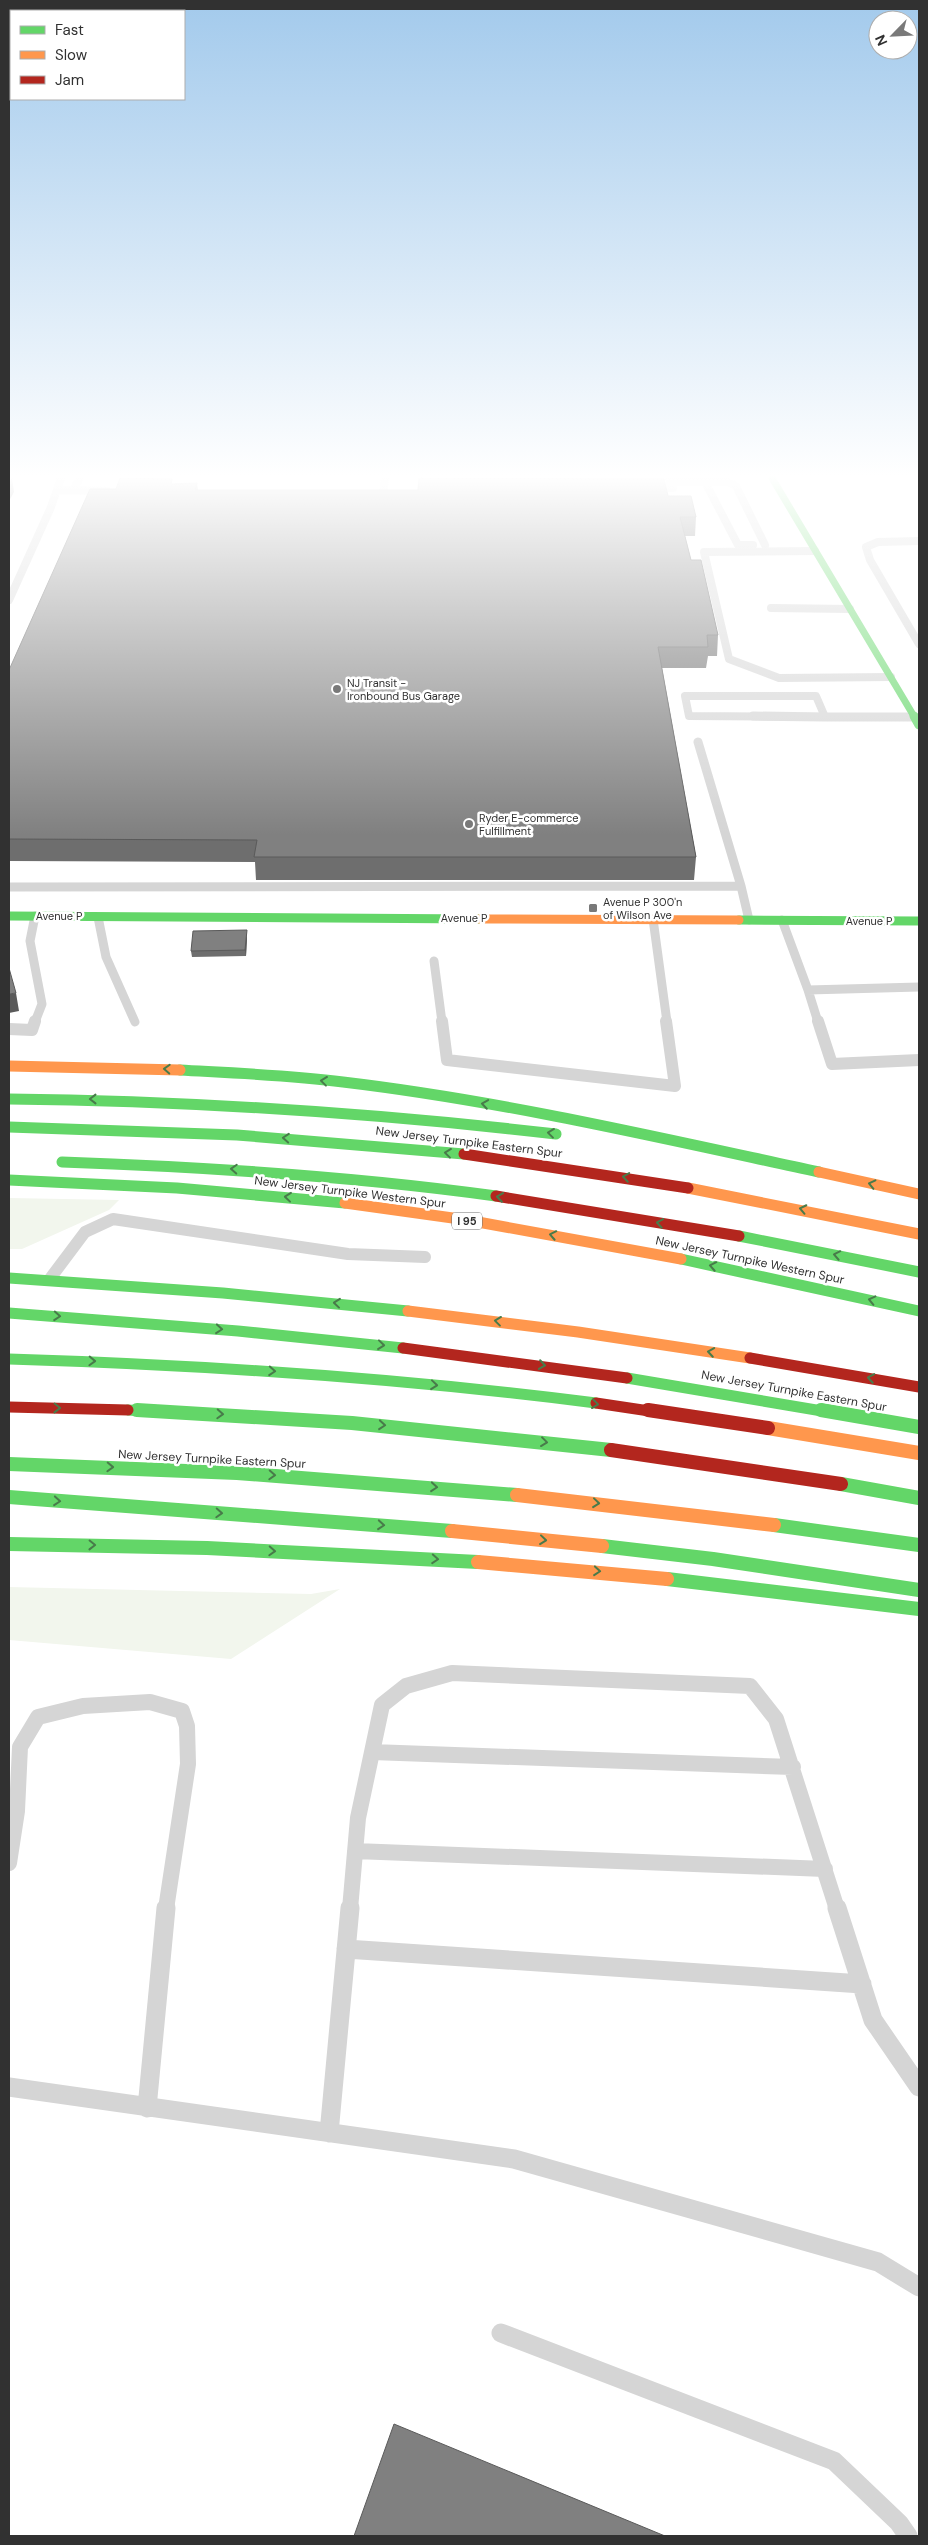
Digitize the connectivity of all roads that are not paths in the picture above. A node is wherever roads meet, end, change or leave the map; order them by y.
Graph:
1 (714, 597) edge
2 (843, 597) edge
3 (891, 597) edge
4 (771, 608) dead end
5 (850, 608) junction
6 (919, 644) edge
7 (890, 677) junction
8 (825, 717) junction
9 (917, 721) edge
10 (698, 742) dead end
11 (741, 886) junction
12 (9, 887) edge
13 (9, 916) edge
14 (35, 916) junction
15 (98, 917) junction
16 (653, 919) junction
17 (749, 920) junction
18 (782, 920) junction
19 (919, 921) edge
20 (434, 962) dead end
21 (919, 987) edge
22 (808, 990) junction
23 (135, 1022) dead end
24 (9, 1028) edge
25 (919, 1060) edge
26 (9, 1066) edge
27 (9, 1099) edge
28 (9, 1127) edge
29 (569, 1135) dead end
30 (608, 1139) dead end
31 (704, 1149) junction
32 (46, 1162) dead end
33 (9, 1180) edge
34 (919, 1194) edge
35 (919, 1234) edge
36 (425, 1257) dead end
37 (919, 1272) edge
38 (9, 1278) edge
39 (49, 1280) junction
40 (919, 1310) edge
41 (9, 1313) edge
42 (9, 1359) edge
43 (919, 1387) edge
44 (9, 1408) edge
45 (919, 1426) edge
46 (919, 1453) edge
47 (9, 1464) edge
48 (9, 1497) edge
49 (919, 1498) edge
50 (9, 1544) edge
51 (919, 1546) edge
52 (919, 1590) edge
53 (919, 1609) edge
54 (372, 1752) junction
55 (793, 1767) junction
56 (355, 1852) junction
57 (9, 1863) edge
58 (825, 1869) junction
59 (346, 1950) junction
60 (862, 1984) junction
61 (9, 2087) edge
62 (919, 2088) edge
63 (147, 2108) junction
64 (330, 2133) junction
65 (919, 2287) edge
66 (501, 2333) dead end
67 (908, 2536) edge

1 - 7 lane
2 - 5 main road
3 - 6 lane
4 - 5 lane
5 - 7 main road
7 - 9 main road
8 - 8 lane
8 - 9 lane
10 - 11 lane
11 - 12 lane
11 - 17 lane
13 - 14 main road, Avenue P
14 - 15 main road, Avenue P
14 - 24 lane
15 - 16 main road, Avenue P
15 - 23 lane
16 - 17 main road, Avenue P
16 - 20 lane
17 - 18 main road, Avenue P
18 - 19 main road, Avenue P
18 - 22 lane
21 - 22 lane
22 - 25 lane
31 -> 26 main road
29 -> 27 main road
35 -> 28 main road, New Jersey Turnpike Eastern Spur
30 - 31 main road
34 -> 31 main road
37 -> 32 main road, New Jersey Turnpike Western Spur / I 95
40 -> 33 main road, New Jersey Turnpike Western Spur / I 95
36 - 39 lane
38 - 39 main road, New Jersey Turnpike Eastern Spur
43 -> 39 main road, New Jersey Turnpike Eastern Spur
41 -> 45 main road, New Jersey Turnpike Eastern Spur
42 -> 46 main road
44 -> 49 main road
47 -> 51 main road, New Jersey Turnpike Eastern Spur
48 -> 52 main road
50 -> 53 main road
54 - 55 lane
54 - 55 lane
54 - 56 lane
55 - 58 lane
56 - 58 lane
56 - 59 lane
57 - 63 lane
58 - 60 lane
59 - 60 lane
59 - 64 lane
60 - 62 lane
61 - 63 lane
63 - 64 lane
64 - 65 lane
66 - 67 lane

